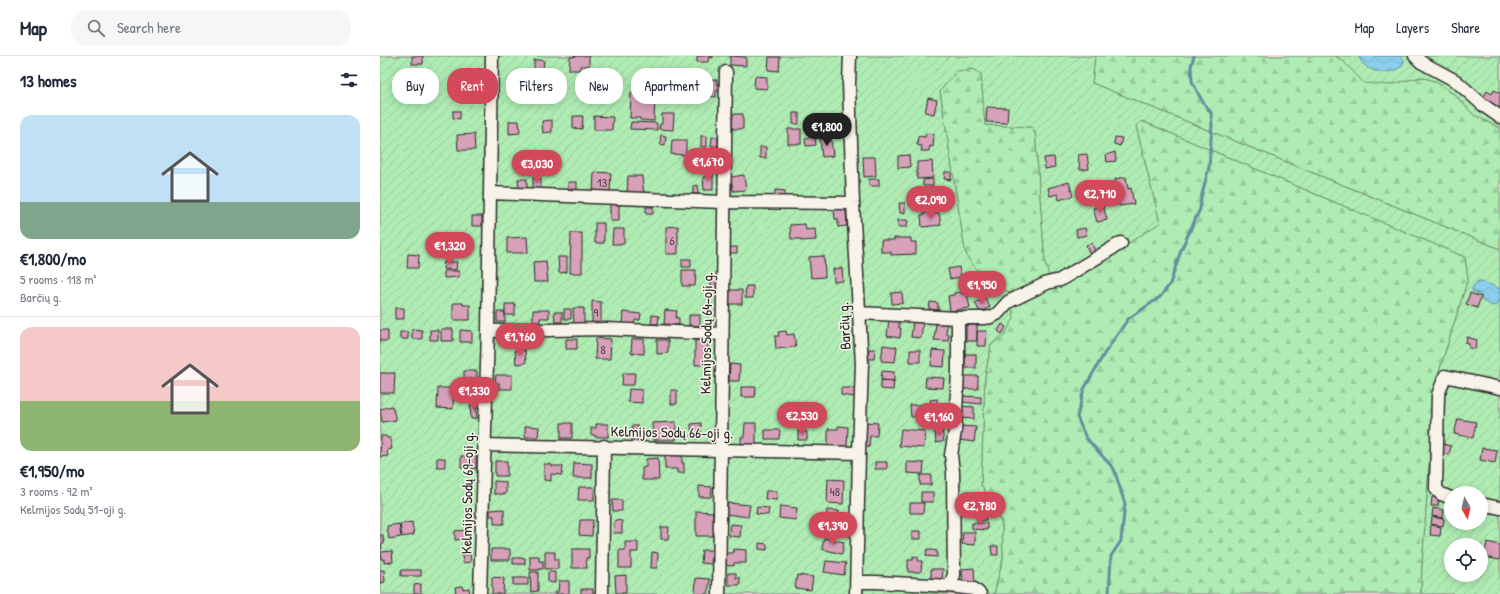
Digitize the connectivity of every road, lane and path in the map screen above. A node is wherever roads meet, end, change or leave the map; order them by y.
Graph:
1 (492, 56) edge
2 (850, 56) edge
3 (1414, 56) edge
4 (726, 72) dead end
5 (1500, 116) edge
6 (491, 193) junction
7 (723, 202) junction
8 (853, 203) junction
9 (1122, 243) dead end
10 (859, 313) junction
11 (958, 318) junction
12 (488, 330) junction
13 (721, 334) junction
14 (1500, 388) edge
15 (484, 445) junction
16 (604, 446) junction
17 (720, 449) junction
18 (859, 453) junction
19 (1444, 495) edge
20 (1488, 505) edge
21 (1500, 508) edge
22 (949, 586) junction
23 (856, 588) edge
24 (480, 594) edge
25 (602, 594) edge
26 (718, 594) edge
27 (980, 594) edge

1 - 6 street, Kelmijos Sodų 69-oji g.
2 - 8 street, Barčių g.
3 - 5 street
4 - 7 street, Kelmijos Sodų 64-oji g.
6 - 7 street
6 - 12 street, Kelmijos Sodų 69-oji g.
7 - 8 street
7 - 13 street, Kelmijos Sodų 64-oji g.
8 - 10 street, Barčių g.
9 - 11 street
10 - 11 street
10 - 18 street, Barčių g.
11 - 22 street
12 - 13 street
12 - 15 street, Kelmijos Sodų 69-oji g.
13 - 17 street, Kelmijos Sodų 64-oji g.
14 - 19 street
15 - 16 street, Kelmijos Sodų 66-oji g.
15 - 24 street, Kelmijos Sodų 69-oji g.
16 - 17 street, Kelmijos Sodų 66-oji g.
16 - 25 street
17 - 18 street, Kelmijos Sodų 66-oji g.
17 - 26 street, Kelmijos Sodų 64-oji g.
18 - 23 street, Barčių g.
20 - 21 street
22 - 23 street
22 - 27 street

